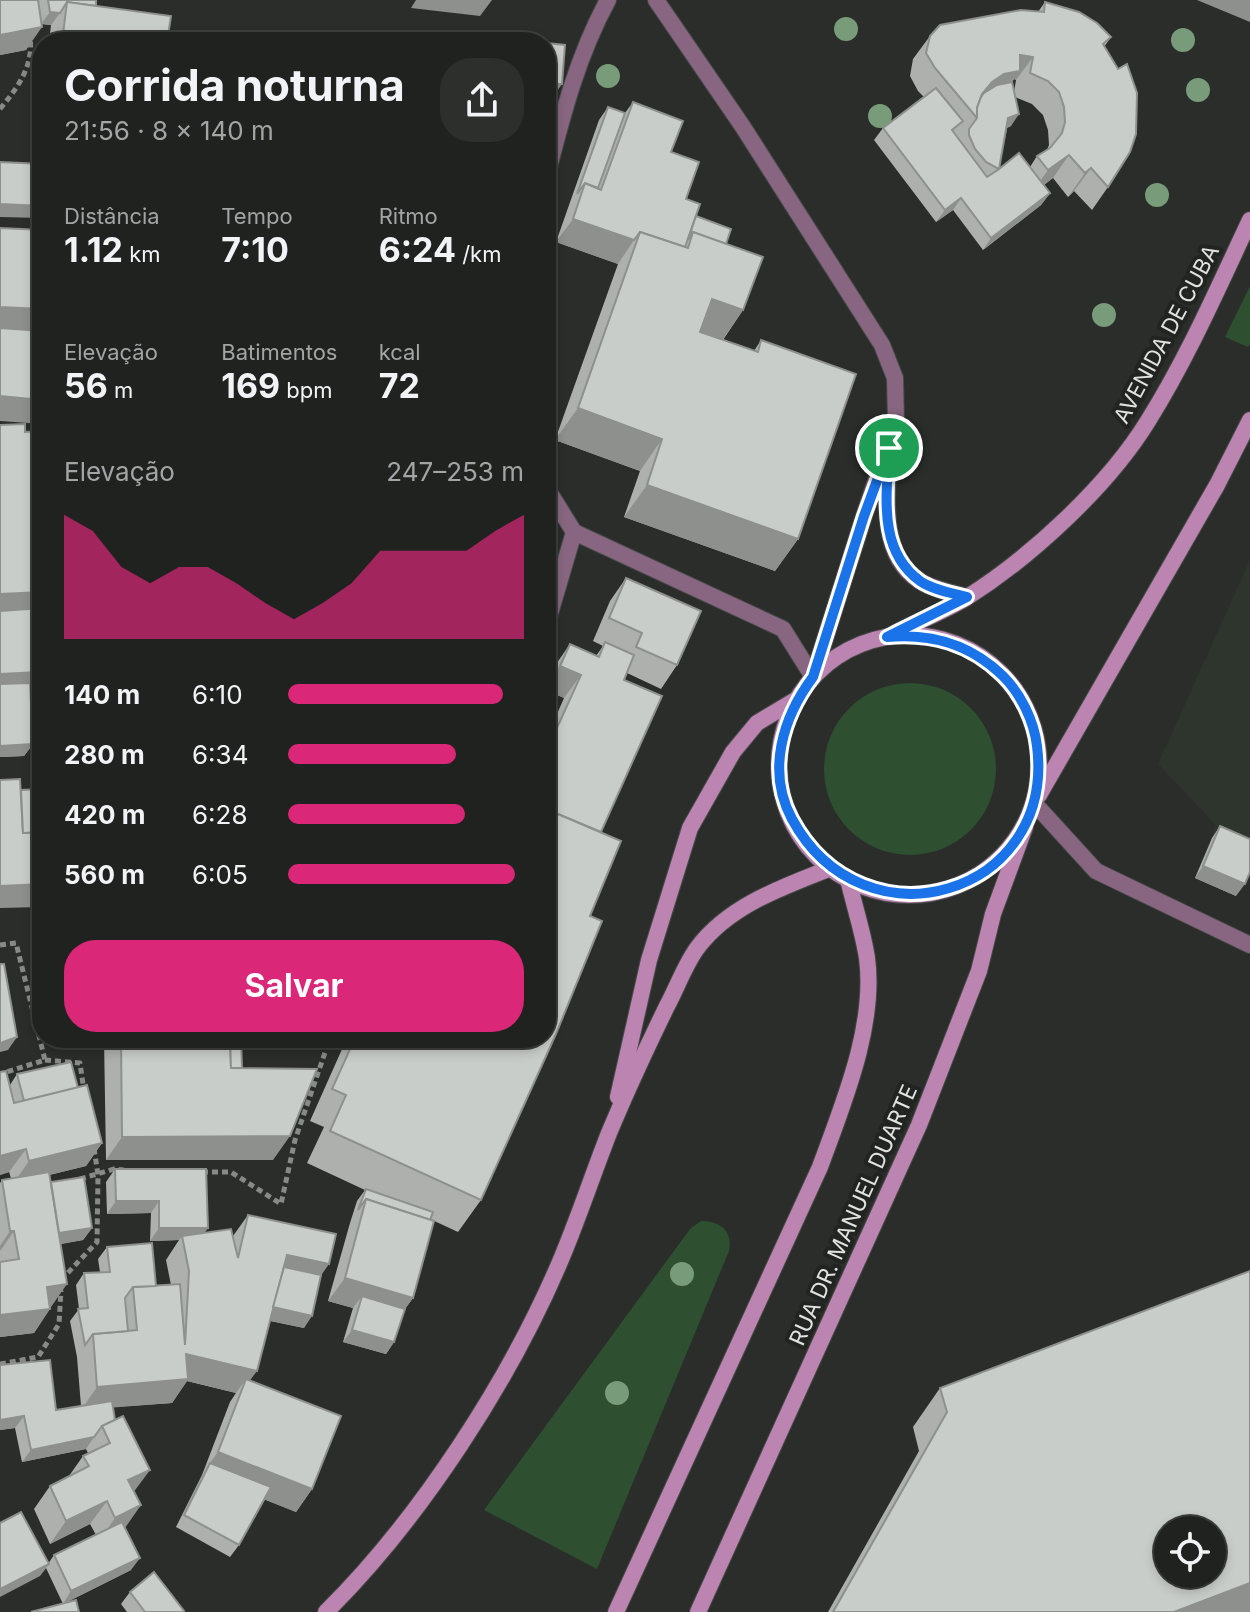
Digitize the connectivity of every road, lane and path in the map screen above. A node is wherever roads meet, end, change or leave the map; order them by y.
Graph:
1 (608, 0) edge
2 (656, 0) edge
3 (29, 26) edge
4 (0, 109) edge
5 (556, 140) edge
6 (1250, 220) edge
7 (1250, 420) edge
8 (889, 448) junction
9 (556, 503) edge
10 (574, 532) junction
11 (556, 593) edge
12 (967, 597) junction
13 (887, 637) junction
14 (813, 677) junction
15 (797, 699) junction
16 (1034, 803) junction
17 (1025, 827) junction
18 (831, 868) junction
19 (848, 879) junction
20 (0, 945) edge
21 (1250, 945) edge
22 (32, 1008) edge
23 (42, 1048) edge
24 (327, 1048) edge
25 (45, 1060) junction
26 (0, 1074) edge
27 (87, 1105) edge
28 (610, 1131) junction
29 (93, 1147) edge
30 (129, 1170) edge
31 (187, 1171) edge
32 (98, 1175) junction
33 (76, 1180) edge
34 (0, 1364) edge
35 (326, 1612) edge
36 (616, 1612) edge
37 (698, 1612) edge

1 - 5 street
2 - 8 street
3 - 4 path
6 - 12 street, AVENIDA DE CUBA
7 - 16 street
8 - 12 street
8 - 14 street
9 - 10 street
10 - 11 street
10 - 14 street
12 - 13 street, AVENIDA DE CUBA
13 - 14 street
13 - 16 street
14 - 15 street
15 - 18 street
15 - 28 street
16 - 17 street
16 - 21 street
17 - 19 street
17 - 37 street, RUA DR. MANUEL DUARTE
18 - 19 street
18 - 28 street
19 - 36 street
20 - 22 path
23 - 25 path
24 - 31 path
25 - 26 path
25 - 27 path
28 - 35 street
29 - 32 path
30 - 32 path
32 - 33 path
32 - 34 path

